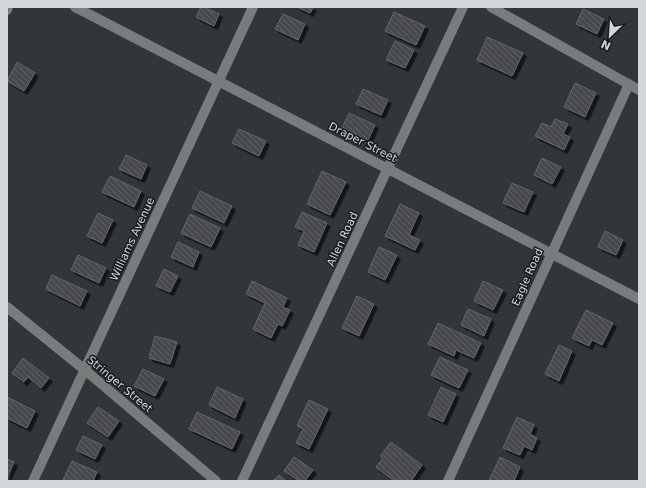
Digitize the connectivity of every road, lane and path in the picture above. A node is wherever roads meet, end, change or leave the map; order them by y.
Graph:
1 (8, 7) edge
2 (75, 7) edge
3 (253, 7) edge
4 (463, 7) edge
5 (491, 7) edge
6 (7, 10) edge
7 (219, 82) junction
8 (629, 84) junction
9 (639, 90) edge
10 (388, 169) junction
11 (550, 254) junction
12 (639, 299) edge
13 (7, 306) edge
14 (85, 370) junction
15 (33, 481) edge
16 (216, 481) edge
17 (242, 481) edge
18 (448, 481) edge

1 - 6 street
2 - 7 street, Draper Street
3 - 7 street, Williams Avenue
4 - 10 street, Allen Road
5 - 8 street
7 - 10 street, Draper Street
7 - 14 street, Williams Avenue
8 - 9 street
8 - 11 street, Eagle Road
10 - 11 street, Draper Street
10 - 17 street, Allen Road
11 - 12 street, Draper Street
11 - 18 street, Eagle Road
13 - 14 street, Stringer Street
14 - 15 street, Williams Avenue
14 - 16 street, Stringer Street

